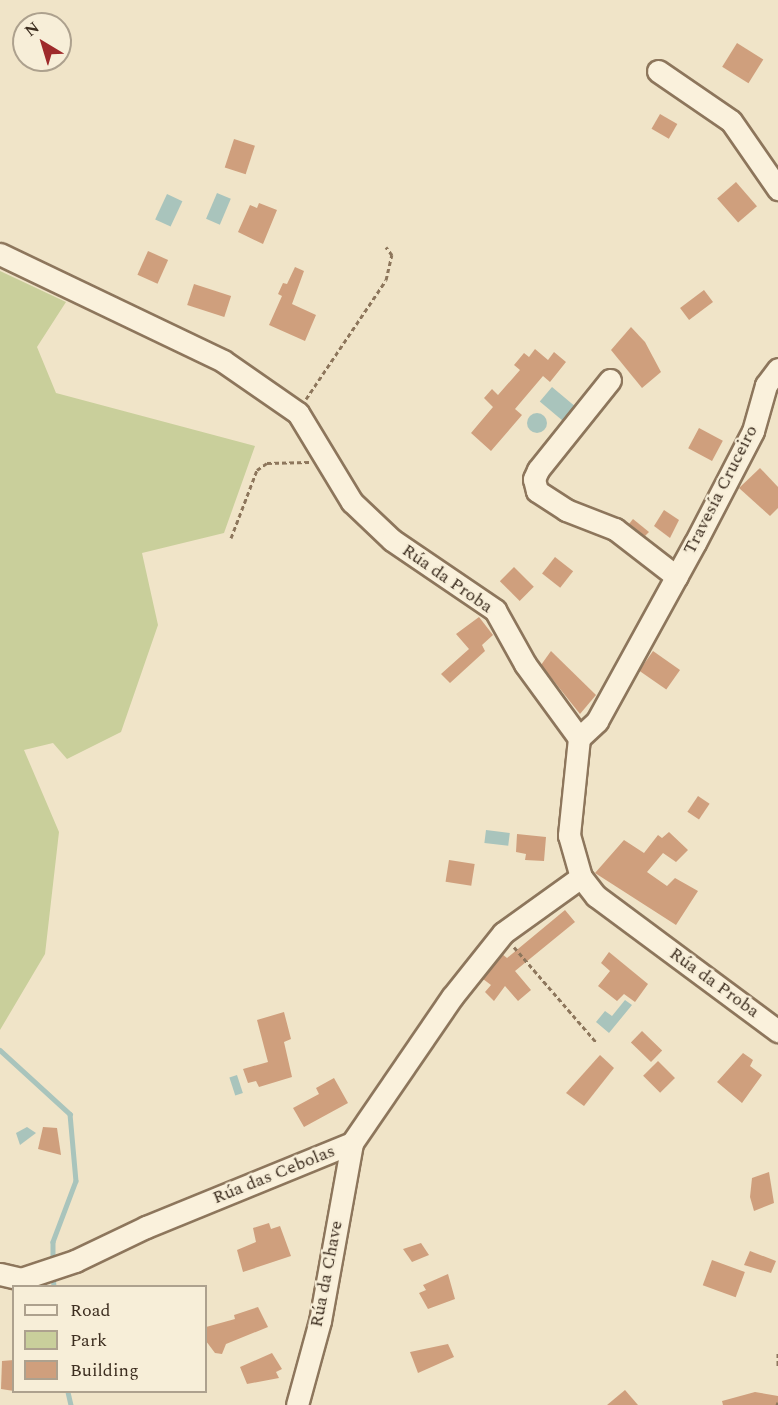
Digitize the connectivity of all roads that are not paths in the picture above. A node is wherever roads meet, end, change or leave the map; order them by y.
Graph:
1 (658, 71) dead end
2 (778, 189) edge
3 (0, 254) edge
4 (778, 369) edge
5 (610, 380) dead end
6 (677, 577) junction
7 (579, 738) junction
8 (581, 877) junction
9 (778, 1031) edge
10 (352, 1143) junction
11 (0, 1274) edge
12 (297, 1405) edge

1 - 2 street
3 - 7 street, Rúa da Proba
4 - 6 street, Travesía Cruceiro
5 - 6 street, Travesía Cruceiro
6 - 7 street, Travesía Cruceiro
7 - 8 street, Rúa da Proba
8 - 9 street, Rúa da Proba
8 - 10 street, Rúa das Cebolas
10 - 11 street, Rúa das Cebolas
10 - 12 street, Rúa da Chave

